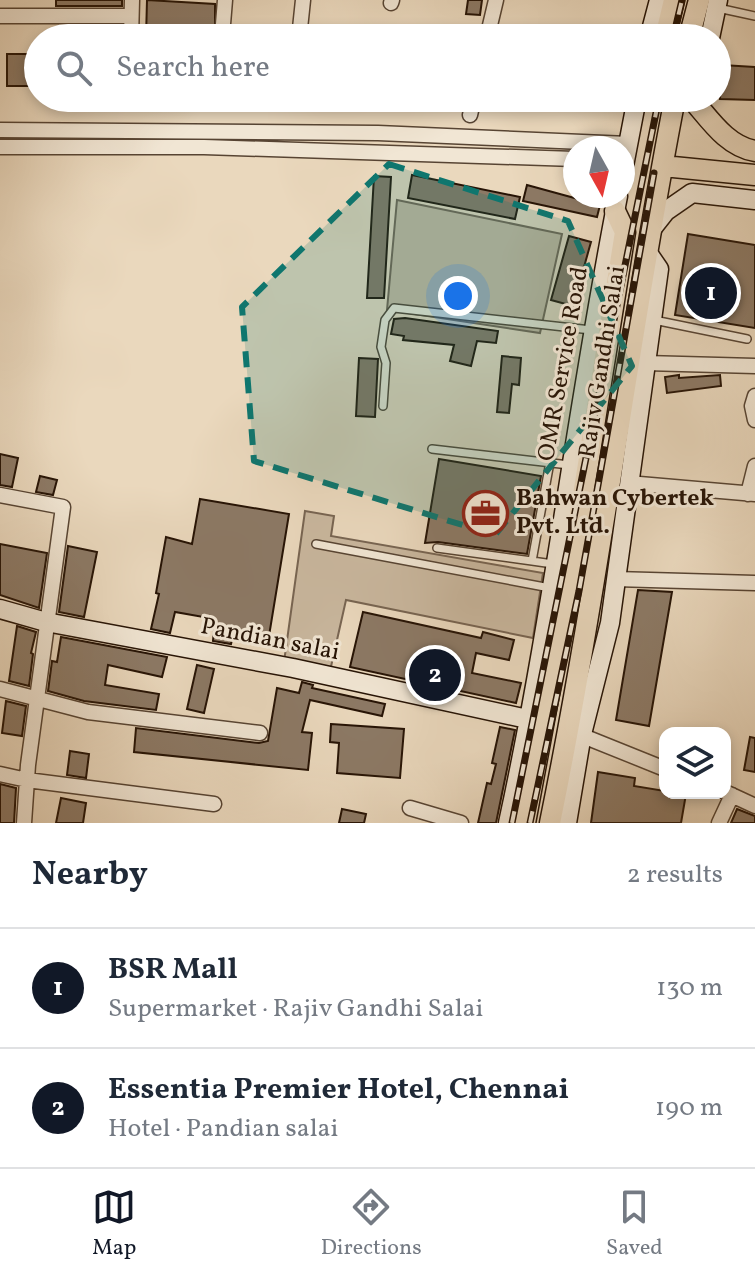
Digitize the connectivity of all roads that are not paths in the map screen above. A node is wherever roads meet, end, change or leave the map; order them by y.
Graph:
1 (132, 0) edge
2 (225, 0) edge
3 (303, 0) edge
4 (496, 0) edge
5 (659, 0) edge
6 (674, 0) edge
7 (711, 2) edge
8 (0, 16) edge
9 (131, 16) junction
10 (755, 16) edge
11 (131, 24) edge
12 (223, 24) dead end
13 (300, 24) edge
14 (490, 24) edge
15 (653, 24) edge
16 (668, 24) edge
17 (698, 24) edge
18 (710, 24) edge
19 (471, 112) edge
20 (634, 112) edge
21 (684, 112) edge
22 (701, 112) edge
23 (470, 115) dead end
24 (0, 130) edge
25 (630, 136) edge
26 (0, 147) edge
27 (749, 150) edge
28 (563, 152) edge
29 (563, 159) edge
30 (663, 166) junction
31 (755, 175) edge
32 (755, 200) edge
33 (615, 208) edge
34 (617, 208) edge
35 (651, 230) junction
36 (648, 253) junction
37 (652, 319) junction
38 (593, 330) junction
39 (747, 339) dead end
40 (645, 363) junction
41 (755, 366) edge
42 (755, 396) edge
43 (383, 406) dead end
44 (755, 420) edge
45 (432, 449) dead end
46 (550, 462) junction
47 (755, 466) edge
48 (580, 467) junction
49 (628, 483) junction
50 (752, 494) edge
51 (0, 495) edge
52 (316, 544) dead end
53 (437, 548) dead end
54 (532, 561) junction
55 (554, 564) junction
56 (615, 579) junction
57 (755, 583) edge
58 (550, 588) junction
59 (0, 609) edge
60 (46, 622) junction
61 (552, 680) junction
62 (576, 687) junction
63 (0, 689) edge
64 (37, 700) junction
65 (537, 721) junction
66 (576, 732) junction
67 (260, 733) dead end
68 (659, 767) edge
69 (0, 774) edge
70 (27, 780) junction
71 (731, 794) edge
72 (727, 799) edge
73 (214, 804) dead end
74 (755, 806) edge
75 (410, 808) dead end
76 (24, 823) edge
77 (461, 823) edge
78 (508, 823) edge
79 (525, 823) edge
80 (550, 823) edge
81 (567, 823) edge
82 (719, 823) edge

1 - 9 street
2 - 12 street
3 - 13 street
4 - 14 street
5 - 15 street
6 - 16 main road
7 - 10 lane
7 - 17 main road
7 - 18 street
8 - 9 street
9 - 11 street
19 - 23 street
20 - 25 street
21 - 30 main road, Rajiv Gandhi Salai
22 - 27 main road
24 - 28 street
26 - 29 street
30 - 31 main road
30 - 35 main road, Rajiv Gandhi Salai
32 - 35 street
33 - 38 street, OMR Service Road
34 - 48 main road, Rajiv Gandhi Salai
35 - 36 main road, Rajiv Gandhi Salai
36 - 37 street
36 - 62 main road, Rajiv Gandhi Salai
37 - 39 lane
37 - 40 street
38 - 43 lane
38 - 48 street, OMR Service Road
40 - 41 street
40 - 49 street
42 - 44 street
45 - 46 lane
46 - 48 lane
46 - 54 lane
47 - 50 street
48 - 55 street, OMR Service Road
48 - 61 main road, Rajiv Gandhi Salai
49 - 50 street
49 - 56 street
51 - 60 street
52 - 58 lane
53 - 54 lane
54 - 55 lane
55 - 58 street, OMR Service Road
56 - 57 street
56 - 66 street
58 - 65 street, OMR Service Road
59 - 60 street, Pandian salai
60 - 64 street
60 - 65 street, Pandian salai
61 - 62 main road
61 - 65 main road, Rajiv Gandhi Salai
62 - 66 main road, Rajiv Gandhi Salai
63 - 64 street
64 - 67 street
64 - 70 street
65 - 78 street, OMR Service Road
65 - 79 main road, Rajiv Gandhi Salai
66 - 68 street
66 - 80 main road, Rajiv Gandhi Salai
66 - 81 street
69 - 70 street
70 - 73 street
70 - 76 street
71 - 74 street
72 - 82 street
75 - 77 street

